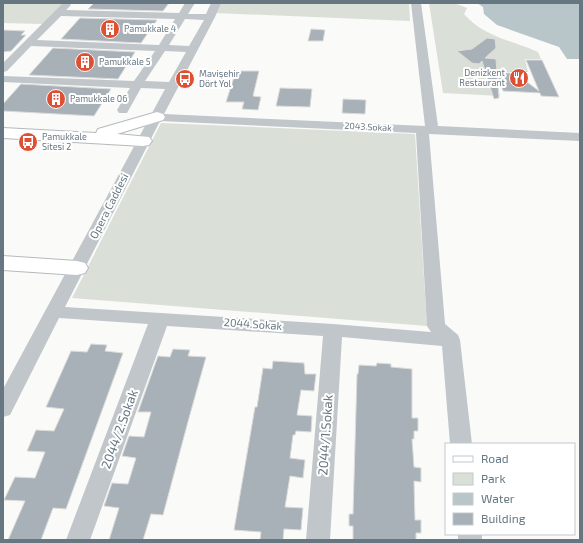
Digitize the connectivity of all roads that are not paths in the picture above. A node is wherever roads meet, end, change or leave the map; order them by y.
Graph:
1 (68, 3) edge
2 (190, 3) edge
3 (216, 3) edge
4 (416, 3) edge
5 (58, 13) junction
6 (181, 16) junction
7 (210, 17) junction
8 (29, 42) junction
9 (162, 48) junction
10 (192, 50) junction
11 (3, 70) edge
12 (3, 79) edge
13 (137, 85) junction
14 (172, 86) junction
15 (124, 110) dead end
16 (157, 117) junction
17 (427, 129) junction
18 (3, 132) edge
19 (79, 137) junction
20 (580, 137) edge
21 (143, 141) junction
22 (3, 263) edge
23 (77, 268) junction
24 (54, 312) junction
25 (160, 318) junction
26 (333, 330) junction
27 (451, 340) junction
28 (3, 409) edge
29 (461, 443) edge
30 (78, 540) edge
31 (318, 540) edge

1 - 5 street
2 - 6 street
3 - 7 street, Opera Caddesi
4 - 17 street
5 - 6 street
5 - 8 street
6 - 7 street
6 - 9 street
7 - 10 street, Opera Caddesi
8 - 9 street
8 - 11 street
9 - 10 street
9 - 13 street
10 - 14 street, Opera Caddesi
12 - 13 street
13 - 14 street
13 - 15 street
14 - 16 street, Opera Caddesi
16 - 17 street, 2043.Sokak
16 - 19 street
16 - 21 street, Opera Caddesi
17 - 20 street, 2043.Sokak
17 - 27 street
18 - 19 street
19 - 21 street
21 - 23 street, Opera Caddesi
22 - 23 street
23 - 24 street, Opera Caddesi
24 - 25 street, 2044.Sokak
24 - 28 street, Opera Caddesi
25 - 26 street, 2044.Sokak
25 - 30 street, 2044/2.Sokak
26 - 27 street, 2044.Sokak
26 - 31 street, 2044/1.Sokak
27 - 29 street

